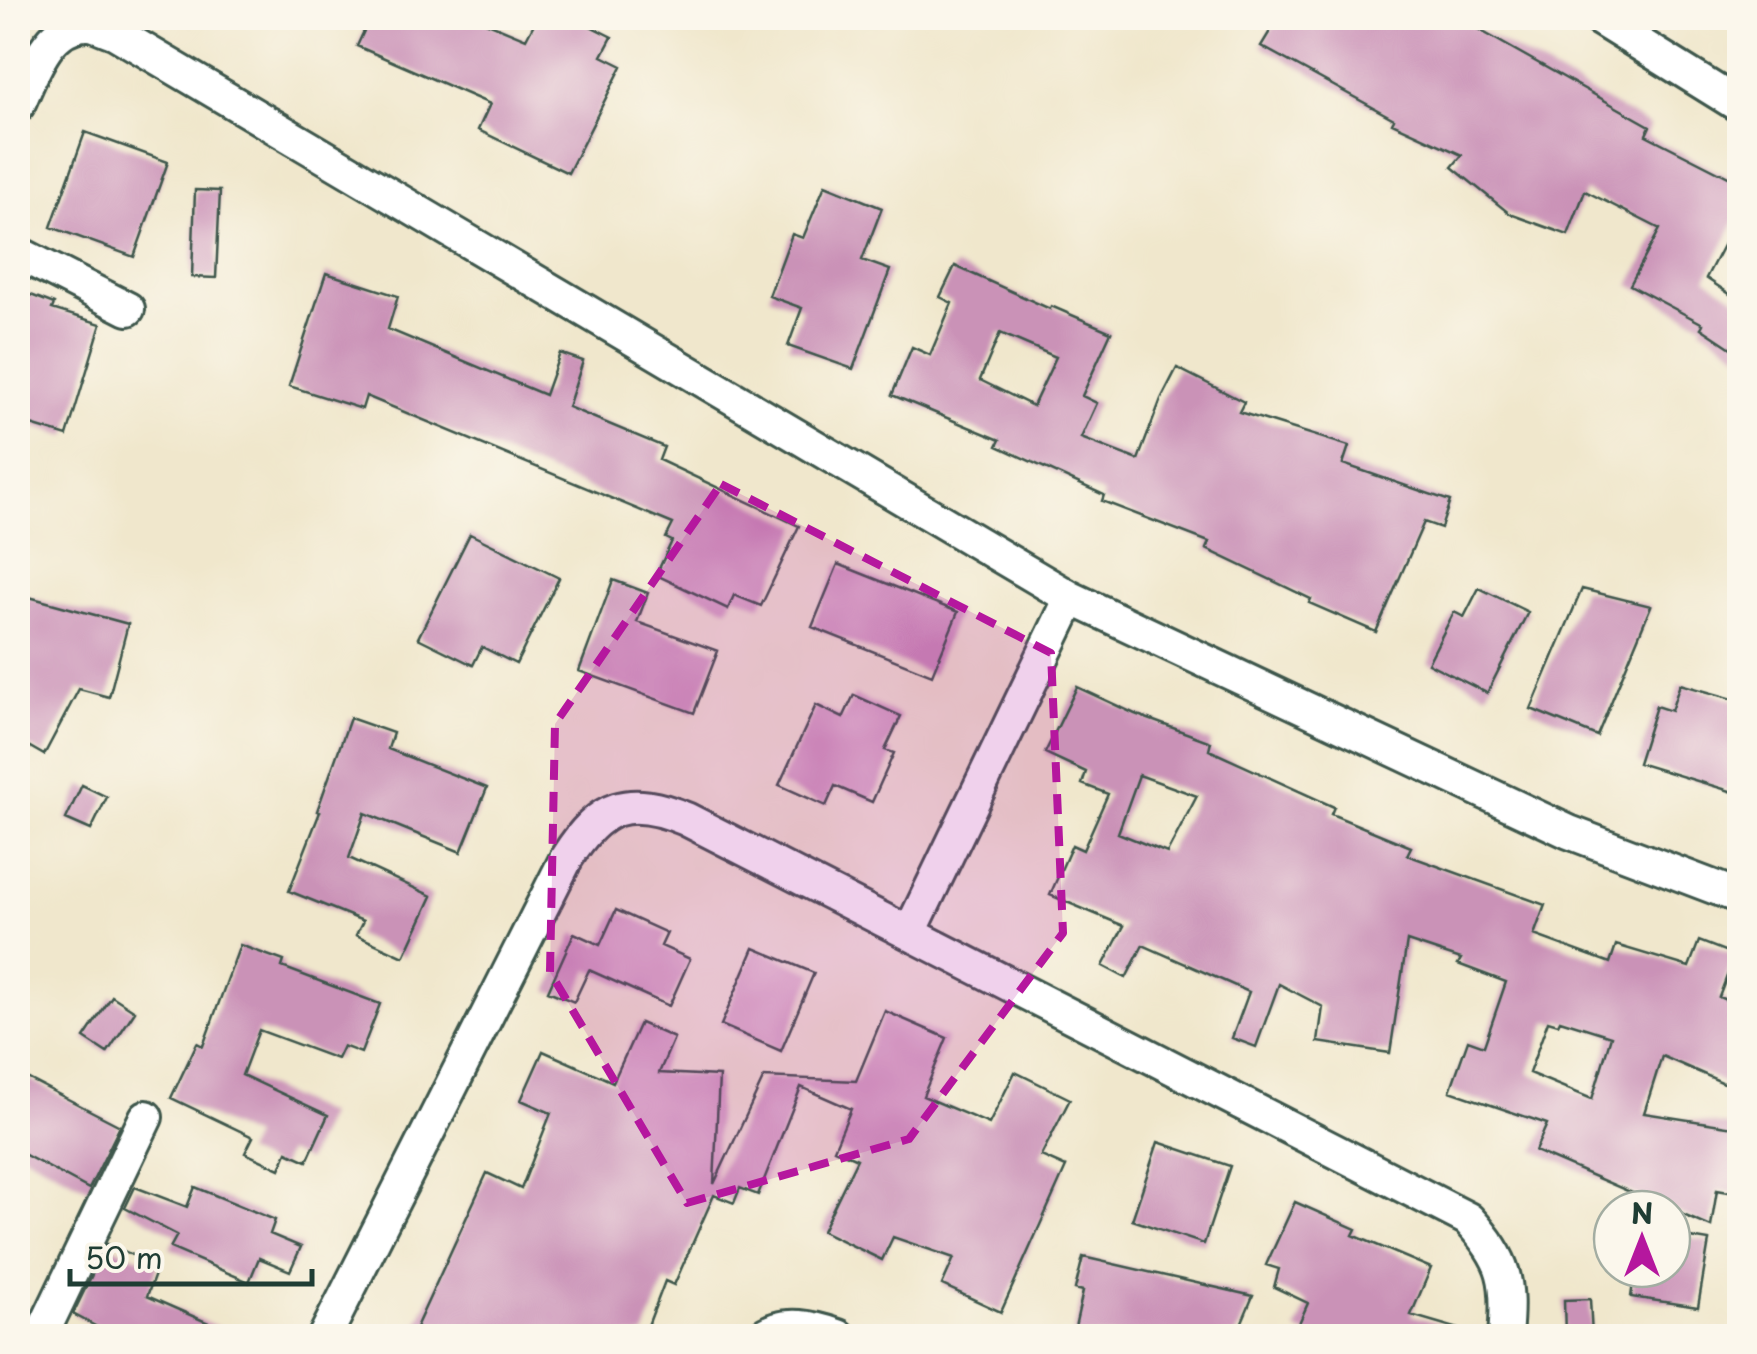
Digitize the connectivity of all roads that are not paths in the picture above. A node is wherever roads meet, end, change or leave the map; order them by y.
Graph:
1 (1598, 18) edge
2 (18, 105) edge
3 (1740, 106) edge
4 (18, 253) edge
5 (128, 309) dead end
6 (1071, 598) junction
7 (1740, 897) edge
8 (910, 932) junction
9 (146, 1116) dead end
10 (40, 1336) edge
11 (324, 1336) edge
12 (763, 1336) edge
13 (838, 1336) edge
14 (1505, 1336) edge

1 - 3 street
2 - 6 street
4 - 5 street
6 - 7 street
6 - 8 street
8 - 11 street
8 - 14 street
9 - 10 street
12 - 13 street

